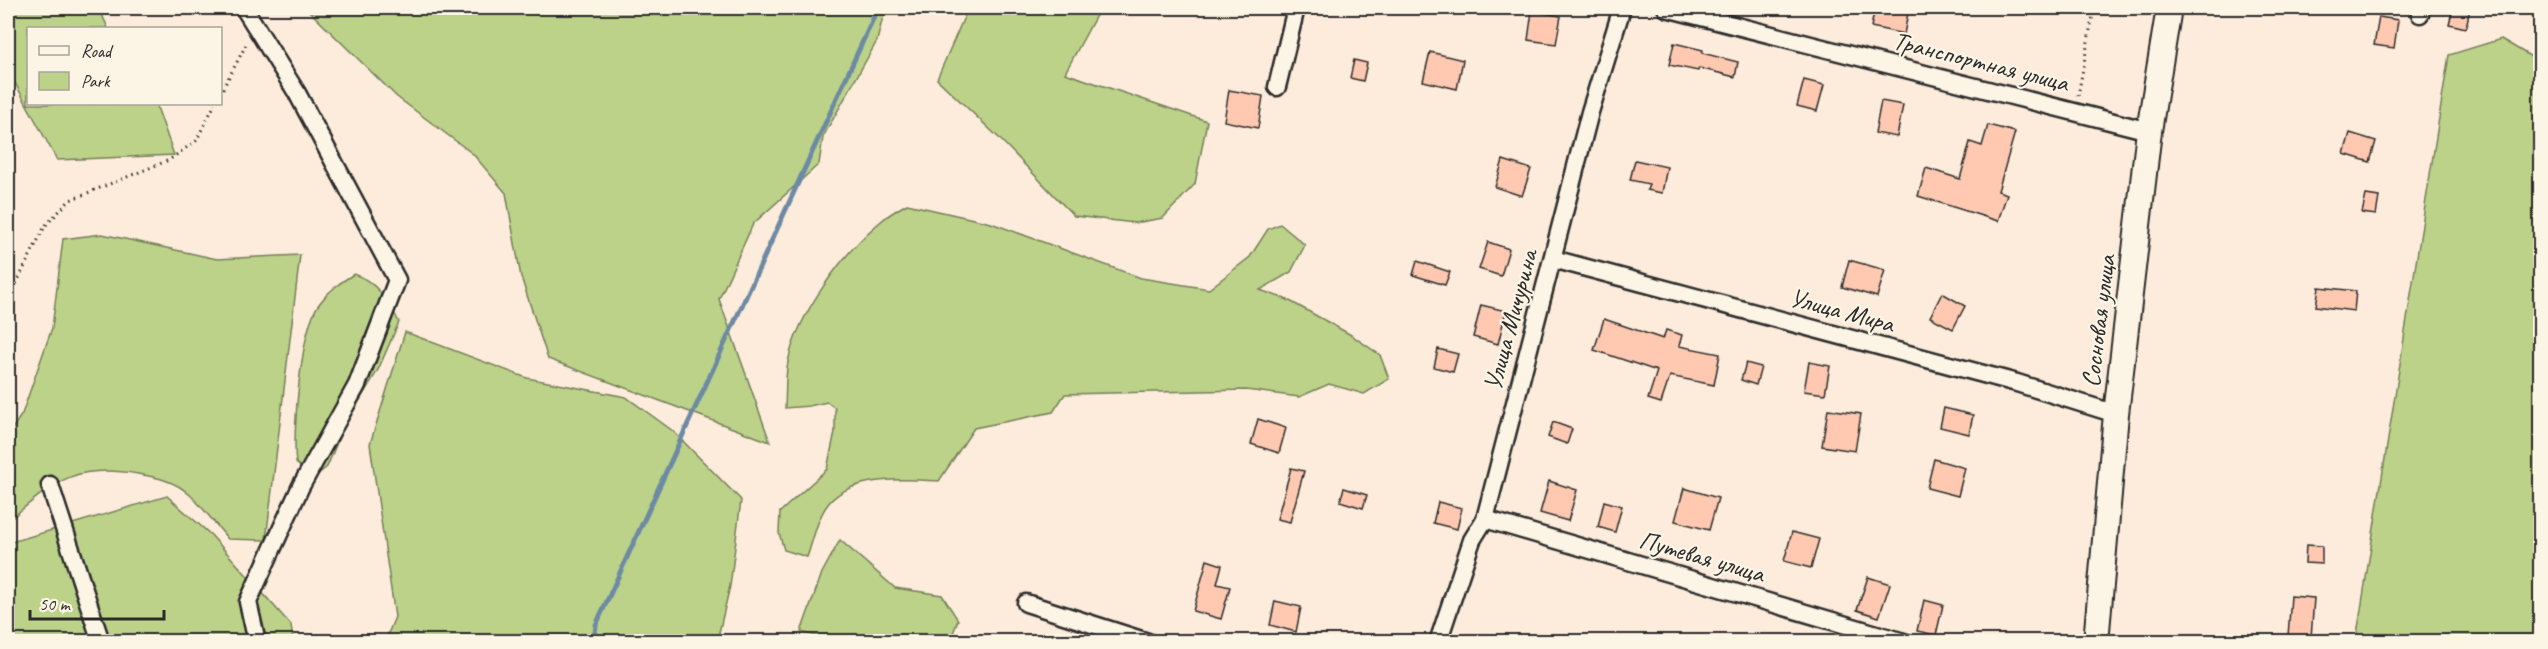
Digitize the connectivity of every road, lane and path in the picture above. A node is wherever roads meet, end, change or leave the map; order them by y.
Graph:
1 (244, 8) edge
2 (1296, 8) edge
3 (1622, 8) edge
4 (1666, 8) edge
5 (2094, 8) edge
6 (2169, 8) edge
7 (256, 26) junction
8 (1277, 87) dead end
9 (222, 90) edge
10 (214, 105) edge
11 (2075, 112) junction
12 (2149, 131) junction
13 (1553, 259) junction
14 (8, 300) edge
15 (2116, 414) junction
16 (50, 485) dead end
17 (1485, 519) junction
18 (1026, 603) dead end
19 (2097, 637) edge
20 (101, 642) edge
21 (257, 642) edge
22 (1148, 642) edge
23 (1438, 642) edge
24 (1904, 642) edge
25 (2172, 642) edge

1 - 7 street
2 - 8 street
3 - 13 street, Улица Мичурина
4 - 11 street, Транспортная улица
5 - 11 path, Транспортная улица
6 - 12 street, Сосновая улица
7 - 9 path
7 - 21 street
10 - 14 path
11 - 12 street
12 - 15 street, Сосновая улица
13 - 15 street, Улица Мира
13 - 17 street, Улица Мичурина
15 - 19 street, Сосновая улица
16 - 20 street
17 - 23 street, Улица Мичурина
17 - 24 street, Путевая улица
18 - 22 street
19 - 25 path

